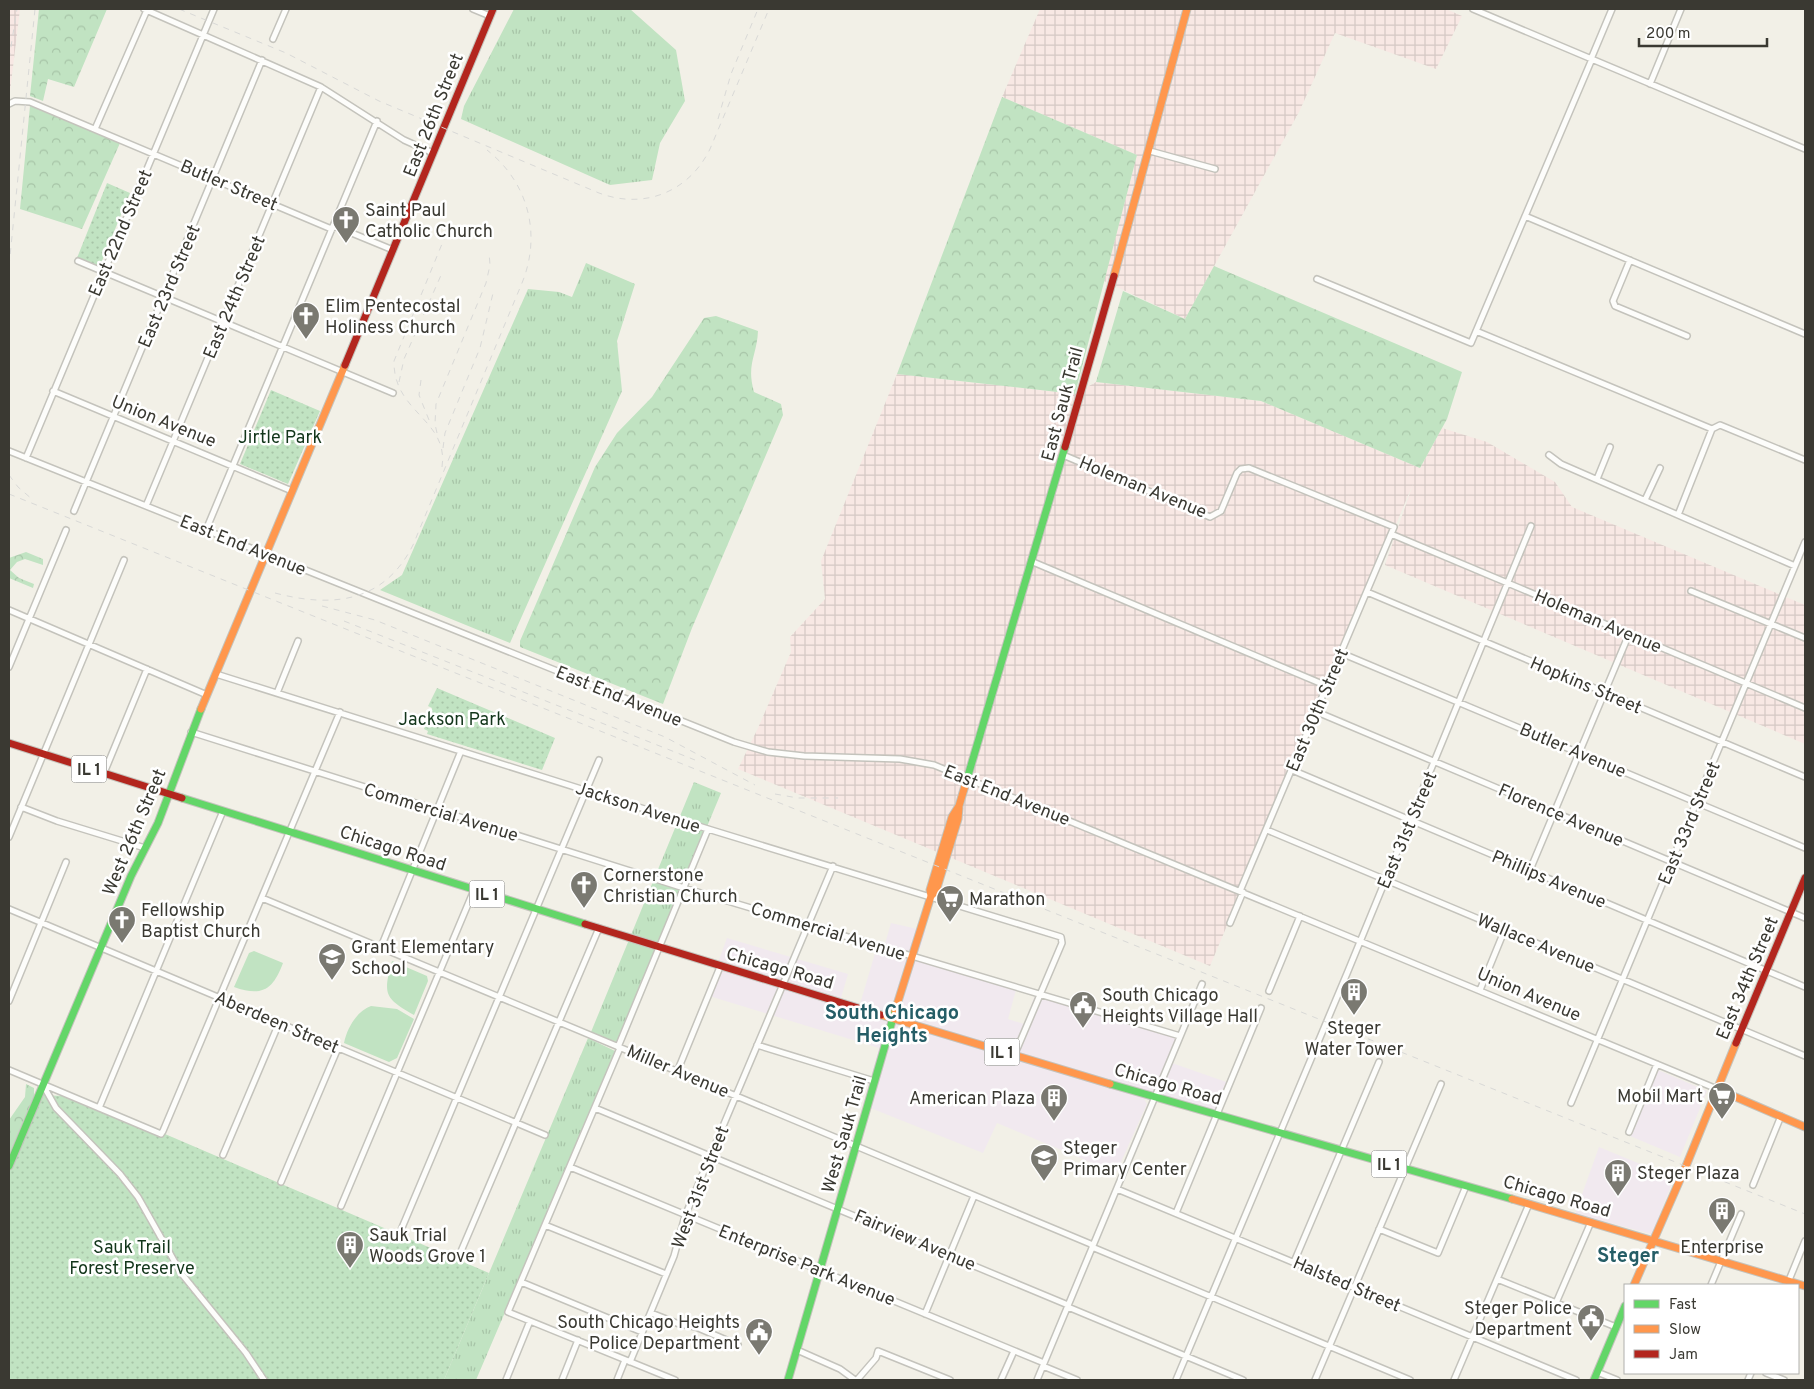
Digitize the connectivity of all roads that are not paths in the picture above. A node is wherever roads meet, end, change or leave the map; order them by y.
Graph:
1 (145, 9) edge
2 (214, 9) edge
3 (286, 9) edge
4 (473, 9) edge
5 (1187, 9) edge
6 (1472, 9) edge
7 (1612, 9) edge
8 (1681, 9) edge
9 (491, 12) edge
10 (203, 35) junction
11 (273, 39) dead end
12 (1592, 59) junction
13 (262, 60) junction
14 (1650, 84) junction
15 (322, 87) junction
16 (9, 104) edge
17 (377, 121) junction
18 (95, 129) junction
19 (1805, 149) edge
20 (1150, 151) junction
21 (433, 153) junction
22 (154, 154) junction
23 (1215, 169) dead end
24 (214, 179) junction
25 (273, 204) junction
26 (1525, 216) junction
27 (333, 227) junction
28 (393, 250) junction
29 (78, 260) dead end
30 (1630, 260) junction
31 (104, 272) junction
32 (1317, 279) dead end
33 (164, 297) junction
34 (224, 322) junction
35 (1476, 331) junction
36 (1805, 334) edge
37 (1687, 336) dead end
38 (284, 347) junction
39 (342, 372) junction
40 (53, 391) junction
41 (393, 393) dead end
42 (114, 417) junction
43 (1712, 429) junction
44 (174, 442) junction
45 (1610, 447) dead end
46 (9, 451) edge
47 (1063, 455) junction
48 (1549, 455) dead end
49 (26, 458) junction
50 (1805, 460) edge
51 (232, 466) junction
52 (1660, 468) dead end
53 (1597, 479) junction
54 (86, 482) junction
55 (292, 491) junction
56 (1645, 500) junction
57 (146, 506) junction
58 (74, 511) dead end
59 (1678, 515) junction
60 (1531, 526) dead end
61 (1394, 527) joint
62 (66, 530) dead end
63 (206, 530) junction
64 (1391, 534) junction
65 (1805, 542) edge
66 (266, 554) junction
67 (124, 560) dead end
68 (1033, 562) junction
69 (1795, 566) junction
70 (1509, 583) junction
71 (1691, 591) dead end
72 (249, 592) joint
73 (1367, 592) junction
74 (9, 610) edge
75 (29, 619) junction
76 (1772, 624) junction
77 (1629, 634) junction
78 (1805, 638) edge
79 (298, 641) dead end
80 (1485, 642) junction
81 (89, 644) junction
82 (1341, 653) junction
83 (9, 667) edge
84 (147, 669) junction
85 (216, 674) junction
86 (1748, 684) junction
87 (1327, 686) junction
88 (1604, 692) junction
89 (277, 693) junction
90 (207, 695) junction
91 (1460, 703) junction
92 (1805, 708) edge
93 (340, 712) junction
94 (1317, 712) junction
95 (191, 732) junction
96 (1723, 742) junction
97 (9, 743) edge
98 (461, 751) junction
99 (1579, 753) junction
100 (42, 754) junction
101 (599, 760) dead end
102 (1435, 762) junction
103 (1292, 770) junction
104 (314, 772) junction
105 (104, 773) junction
106 (1805, 777) edge
107 (967, 779) junction
108 (585, 790) junction
109 (169, 794) junction
110 (1698, 802) junction
111 (21, 806) junction
112 (437, 810) junction
113 (223, 811) junction
114 (1554, 812) junction
115 (1411, 820) junction
116 (708, 830) junction
117 (1267, 830) junction
118 (290, 831) junction
119 (9, 837) edge
120 (144, 848) junction
121 (1805, 848) edge
122 (560, 849) junction
123 (66, 862) dead end
124 (1673, 862) junction
125 (833, 866) junction
126 (939, 868) joint
127 (413, 870) junction
128 (1530, 870) junction
129 (1805, 878) edge
130 (1386, 879) junction
131 (684, 888) junction
132 (474, 890) junction
133 (1242, 892) junction
134 (931, 896) junction
135 (262, 898) junction
136 (536, 908) junction
137 (9, 909) edge
138 (1791, 912) junction
139 (1300, 916) junction
140 (1805, 918) edge
141 (1648, 921) junction
142 (41, 923) junction
143 (1230, 923) dead end
144 (808, 925) junction
145 (599, 928) junction
146 (1505, 929) junction
147 (1360, 941) junction
148 (381, 947) junction
149 (101, 948) junction
150 (660, 948) junction
151 (912, 956) junction
152 (720, 967) junction
153 (156, 971) junction
154 (1766, 971) junction
155 (439, 972) junction
156 (1623, 980) junction
157 (1202, 984) dead end
158 (783, 985) junction
159 (1805, 987) edge
160 (1480, 990) junction
161 (1269, 991) dead end
162 (1039, 996) junction
163 (499, 997) junction
164 (220, 998) junction
165 (9, 1001) edge
166 (1261, 1008) dead end
167 (893, 1017) junction
168 (560, 1022) junction
169 (279, 1023) junction
170 (1742, 1029) junction
171 (1180, 1036) junction
172 (1598, 1040) junction
173 (758, 1045) junction
174 (619, 1047) junction
175 (338, 1048) junction
176 (1014, 1056) junction
177 (1805, 1056) edge
178 (1379, 1062) dead end
179 (1657, 1064) junction
180 (9, 1070) edge
181 (397, 1072) junction
182 (677, 1072) junction
183 (874, 1081) junction
184 (43, 1084) junction
185 (1441, 1084) dead end
186 (1716, 1089) junction
187 (736, 1096) junction
188 (1155, 1096) junction
189 (457, 1098) junction
190 (1571, 1103) dead end
191 (99, 1108) junction
192 (595, 1108) junction
193 (1217, 1114) junction
194 (1781, 1116) junction
195 (516, 1123) junction
196 (1805, 1127) edge
197 (1629, 1132) dead end
198 (1279, 1133) junction
199 (545, 1135) dead end
200 (856, 1146) junction
201 (1342, 1150) junction
202 (223, 1155) dead end
203 (711, 1156) junction
204 (9, 1166) edge
205 (570, 1167) junction
206 (1404, 1168) junction
207 (281, 1182) dead end
208 (1753, 1185) dead end
209 (1466, 1186) junction
210 (1117, 1188) junction
211 (974, 1196) junction
212 (1529, 1204) junction
213 (341, 1206) dead end
214 (838, 1208) junction
215 (1176, 1213) junction
216 (1741, 1214) dead end
217 (685, 1216) junction
218 (1591, 1222) junction
219 (545, 1225) junction
220 (1379, 1229) junction
221 (401, 1230) dead end
222 (1235, 1238) junction
223 (1654, 1239) junction
224 (1805, 1241) edge
225 (1093, 1246) junction
226 (950, 1255) junction
227 (459, 1256) dead end
228 (1722, 1260) junction
229 (1294, 1262) junction
230 (819, 1271) junction
231 (666, 1274) junction
232 (1498, 1279) junction
233 (521, 1282) junction
234 (1788, 1283) edge
235 (1634, 1284) edge
236 (1711, 1284) edge
237 (1354, 1287) junction
238 (1210, 1298) junction
239 (1556, 1303) junction
240 (1068, 1306) junction
241 (1624, 1312) edge
242 (651, 1313) junction
243 (925, 1314) junction
244 (530, 1321) junction
245 (1616, 1328) junction
246 (642, 1332) junction
247 (1473, 1337) junction
248 (578, 1340) junction
249 (738, 1345) dead end
250 (1329, 1347) junction
251 (797, 1350) junction
252 (1014, 1351) junction
253 (1186, 1357) junction
254 (627, 1361) junction
255 (1044, 1365) junction
256 (1598, 1372) junction
257 (1769, 1374) edge
258 (264, 1380) edge
259 (506, 1380) edge
260 (562, 1380) edge
261 (617, 1380) edge
262 (674, 1380) edge
263 (788, 1380) edge
264 (856, 1380) edge
265 (950, 1380) edge
266 (1002, 1380) edge
267 (1037, 1380) edge
268 (1077, 1380) edge
269 (1176, 1380) edge
270 (1243, 1380) edge
271 (1315, 1380) edge
272 (1410, 1380) edge
273 (1454, 1380) edge
274 (1576, 1380) edge
275 (1594, 1380) edge
276 (1616, 1380) edge
277 (1784, 1380) edge

1 - 10 street
1 - 18 street
2 - 10 street, East 22nd Street
3 - 11 street
4 - 9 street
5 - 20 main road, East Sauk Trail
6 - 12 street
7 - 12 street
8 - 14 street
9 - 21 main road, East 26th Street
10 - 13 street
10 - 22 street, East 22nd Street
12 - 14 street
12 - 26 street
13 - 15 street
13 - 24 street, East 23rd Street
14 - 19 street
15 - 17 street
15 - 25 street, East 24th Street
16 - 18 street, Butler Street
17 - 21 street
17 - 27 street
18 - 22 street, Butler Street
20 - 23 street
20 - 47 main road, East Sauk Trail
21 - 28 main road, East 26th Street
22 - 24 street, Butler Street
22 - 31 street, East 22nd Street
24 - 25 street, Butler Street
24 - 33 street, East 23rd Street
25 - 27 street, Butler Street
25 - 34 street, East 24th Street
26 - 30 street
26 - 35 street
27 - 28 street, Butler Street
27 - 38 street
28 - 39 main road, East 26th Street
29 - 31 street
30 - 36 street
30 - 37 street
31 - 33 street
31 - 40 street, East 22nd Street
32 - 35 street
33 - 34 street
33 - 42 street, East 23rd Street
34 - 38 street
34 - 44 street, East 24th Street
35 - 43 street
38 - 39 street
38 - 51 street
39 - 41 street
39 - 55 main road, East 26th Street
40 - 42 street, Union Avenue
40 - 49 street, East 22nd Street
42 - 44 street, Union Avenue
42 - 54 street, East 23rd Street
43 - 50 street
43 - 59 street
44 - 51 street, Union Avenue
44 - 57 street, East 24th Street
45 - 53 street
46 - 49 street, East End Avenue
47 - 61 street, Holeman Avenue
47 - 68 main road, East Sauk Trail
48 - 53 street
49 - 54 street, East End Avenue
51 - 55 street, Union Avenue
51 - 63 street
52 - 56 street
53 - 56 street
54 - 57 street, East End Avenue
54 - 58 street, East 23rd Street
55 - 66 main road, East 26th Street
56 - 59 street
57 - 63 street, East End Avenue
59 - 69 street
60 - 70 street, East 31st Street
61 - 64 street, East 30th Street
62 - 75 street
63 - 66 street, East End Avenue
64 - 70 street, Holeman Avenue
64 - 73 street, East 30th Street
65 - 69 street, East 33rd Street
66 - 72 main road, East 26th Street
66 - 107 street, East End Avenue
67 - 81 street
68 - 87 street
68 - 107 main road, East Sauk Trail
69 - 76 street, East 33rd Street
70 - 77 street, Holeman Avenue
70 - 80 street, East 31st Street
71 - 76 street
72 - 85 main road, West 26th Street
73 - 80 street, Hopkins Street
73 - 82 street, East 30th Street
74 - 75 street
75 - 81 street
75 - 83 street
76 - 78 street
76 - 86 street, East 33rd Street
77 - 86 street, Holeman Avenue
77 - 88 street
79 - 89 street
80 - 88 street, Hopkins Street
80 - 91 street, East 31st Street
81 - 84 street
81 - 100 street
82 - 87 street, East 30th Street
82 - 91 street, Butler Avenue
84 - 90 street
84 - 105 street
85 - 89 street, Jackson Avenue
85 - 90 main road, West 26th Street
86 - 92 street, Holeman Avenue
86 - 96 street, East 33rd Street
87 - 94 street, East 30th Street
88 - 96 street, Hopkins Street
88 - 99 street
89 - 93 street, Jackson Avenue
90 - 95 main road, West 26th Street
91 - 99 street, Butler Avenue
91 - 102 street, East 31st Street
93 - 98 street, Jackson Avenue
93 - 104 street
94 - 102 street, Florence Avenue
94 - 103 street, East 30th Street
95 - 104 street, Commercial Avenue
95 - 109 main road, West 26th Street
96 - 106 street, Hopkins Street
96 - 110 street, East 33rd Street
97 - 100 main road, Chicago Road / IL 1
98 - 108 street, Jackson Avenue
98 - 112 street
99 - 110 street, Butler Avenue
99 - 114 street
100 - 105 main road, Chicago Road / IL 1
100 - 111 street
101 - 108 street
102 - 114 street, Florence Avenue
102 - 115 street, East 31st Street
103 - 115 street, Phillips Avenue
103 - 117 street, East 30th Street
104 - 112 street, Commercial Avenue
104 - 118 street
105 - 109 main road, Chicago Road / IL 1
107 - 126 main road, East Sauk Trail
107 - 133 street, East End Avenue
108 - 116 street, Jackson Avenue
108 - 122 street
109 - 113 main road, Chicago Road / IL 1
109 - 120 main road, West 26th Street
110 - 121 street, Butler Avenue
110 - 124 street, East 33rd Street
111 - 119 street
111 - 120 street
112 - 122 street, Commercial Avenue
112 - 127 street
113 - 118 main road, Chicago Road / IL 1
113 - 153 street
114 - 124 street, Florence Avenue
114 - 128 street
115 - 128 street, Phillips Avenue
115 - 130 street, East 31st Street
116 - 125 street, Jackson Avenue
116 - 131 street
117 - 130 street, Wallace Avenue
117 - 133 street, East 30th Street
118 - 127 main road, Chicago Road / IL 1
118 - 135 street
120 - 149 main road, West 26th Street
122 - 131 street, Commercial Avenue
122 - 136 street
123 - 142 street
124 - 138 street, Florence Avenue
124 - 141 street, East 33rd Street
125 - 134 street, Jackson Avenue
125 - 144 street
126 - 134 main road, West Sauk Trail
127 - 132 main road, Chicago Road / IL 1
127 - 148 street
128 - 141 street, Phillips Avenue
129 - 138 main road, East 34th Street
130 - 146 street, Wallace Avenue
130 - 147 street, East 31st Street
131 - 144 street, Commercial Avenue
131 - 150 street
132 - 136 main road, Chicago Road / IL 1
132 - 155 street
133 - 139 street, Union Avenue
133 - 143 street, East 30th Street
134 - 151 main road, West Sauk Trail
134 - 162 street, Jackson Avenue
135 - 148 street, Miller Avenue
135 - 164 street
136 - 145 main road, Chicago Road / IL 1
136 - 163 street
137 - 142 street, Aberdeen Street
138 - 140 street, Florence Avenue
138 - 154 main road, East 34th Street
139 - 147 street, Union Avenue
139 - 161 street
141 - 154 street, Phillips Avenue
141 - 156 street, East 33rd Street
142 - 149 street, Aberdeen Street
142 - 165 street
144 - 151 street, Commercial Avenue
144 - 158 street
145 - 150 main road, Chicago Road / IL 1
145 - 168 street
146 - 156 street, Wallace Avenue
146 - 160 street
147 - 160 street, Union Avenue
147 - 198 street, East 31st Street
148 - 155 street, Miller Avenue
149 - 153 street, Aberdeen Street
149 - 184 main road, West 26th Street
150 - 152 main road, Chicago Road / IL 1
150 - 174 street
151 - 162 street, Commercial Avenue
151 - 167 main road, West Sauk Trail
152 - 158 main road, Chicago Road / IL 1
152 - 182 street
153 - 164 street, Aberdeen Street
153 - 191 street
154 - 159 street, Phillips Avenue
154 - 170 main road, East 34th Street
155 - 163 street, Miller Avenue
155 - 181 street
156 - 170 street, Wallace Avenue
156 - 172 street, East 33rd Street
157 - 171 street
158 - 167 main road, Chicago Road / IL 1
158 - 173 street, West 31st Street
160 - 172 street, Union Avenue
162 - 171 street, Commercial Avenue
162 - 176 street
163 - 168 street, Miller Avenue
163 - 189 street
164 - 169 street, Aberdeen Street
164 - 191 street
166 - 193 street
167 - 176 main road, Chicago Road / IL 1
167 - 183 main road, West Sauk Trail
168 - 174 street, Miller Avenue
168 - 195 street
169 - 175 street, Aberdeen Street
169 - 202 street
170 - 177 street, Wallace Avenue
170 - 186 main road, East 34th Street
171 - 188 street
172 - 179 street, Union Avenue
172 - 190 street, East 33rd Street
173 - 183 street
173 - 187 street, West 31st Street
174 - 182 street, Miller Avenue
174 - 192 street
175 - 181 street, Aberdeen Street
175 - 207 street
176 - 188 main road, Chicago Road / IL 1
178 - 201 street
179 - 186 street, Union Avenue
179 - 197 street
180 - 184 street
181 - 189 street, Aberdeen Street
181 - 213 street
182 - 187 street, Miller Avenue
183 - 200 main road, West Sauk Trail
184 - 191 street
184 - 204 main road, West 26th Street
184 - 258 street
185 - 206 street
186 - 194 main road, Union Avenue
186 - 223 main road, East 34th Street
187 - 200 street, Miller Avenue
187 - 203 street, West 31st Street
188 - 193 main road, Chicago Road / IL 1
188 - 210 street
189 - 195 street, Aberdeen Street
189 - 221 street
192 - 203 street, Fairview Avenue
192 - 205 street
193 - 198 main road, Chicago Road / IL 1
193 - 215 street
194 - 196 main road, Union Avenue
194 - 208 street
195 - 199 street, Aberdeen Street
195 - 227 street
198 - 201 main road, Chicago Road / IL 1
198 - 222 street
200 - 211 street, Miller Avenue
200 - 214 main road, West Sauk Trail
201 - 206 main road, Chicago Road / IL 1
201 - 229 street
203 - 214 street, Fairview Avenue
203 - 217 street, West 31st Street
205 - 217 street, Enterprise Park Avenue
205 - 219 street
206 - 209 main road, Chicago Road / IL 1
206 - 220 street
209 - 212 main road, Chicago Road / IL 1
209 - 220 street
210 - 215 street, Halsted Street
210 - 225 street
211 - 225 street, Miller Avenue
211 - 226 street
212 - 218 main road, Chicago Road / IL 1
212 - 232 street
214 - 226 street, Fairview Avenue
214 - 230 main road, West Sauk Trail
215 - 222 street, Halsted Street
216 - 228 street
217 - 230 street, Enterprise Park Avenue
217 - 231 street, West 31st Street
218 - 223 main road, Chicago Road / IL 1
218 - 239 street
219 - 231 street
219 - 233 street
220 - 237 street
222 - 229 street, Halsted Street
222 - 238 street
223 - 228 main road, Chicago Road / IL 1
223 - 235 main road, East 34th Street
224 - 234 street
225 - 238 street, Miller Avenue
225 - 240 street
226 - 240 street, Fairview Avenue
226 - 243 street
228 - 234 main road, Chicago Road / IL 1
228 - 236 street
229 - 237 street, Halsted Street
230 - 243 street, Enterprise Park Avenue
230 - 251 main road, West Sauk Trail
231 - 242 street, West 31st Street
232 - 239 street
232 - 247 street
233 - 244 street
233 - 246 street
237 - 247 street, Halsted Street
237 - 250 street
238 - 250 street, Miller Avenue
238 - 253 street
239 - 245 street
240 - 253 street, Fairview Avenue
240 - 255 street
241 - 245 main road
242 - 246 street, West 31st Street
242 - 249 street
243 - 252 street, Enterprise Park Avenue
244 - 248 street
244 - 259 street
245 - 256 main road
246 - 254 street, West 31st Street
247 - 273 street
247 - 274 street, Halsted Street
248 - 254 street
248 - 260 street
250 - 271 street
250 - 272 street, Miller Avenue
251 - 263 main road, West Sauk Trail
251 - 264 street
252 - 255 street, Enterprise Park Avenue
252 - 266 street
253 - 269 street
253 - 270 street, Fairview Avenue
254 - 261 street, West 31st Street
254 - 262 street
255 - 267 street
255 - 268 street, Enterprise Park Avenue
256 - 275 main road
256 - 276 street
257 - 277 street
264 - 265 street

